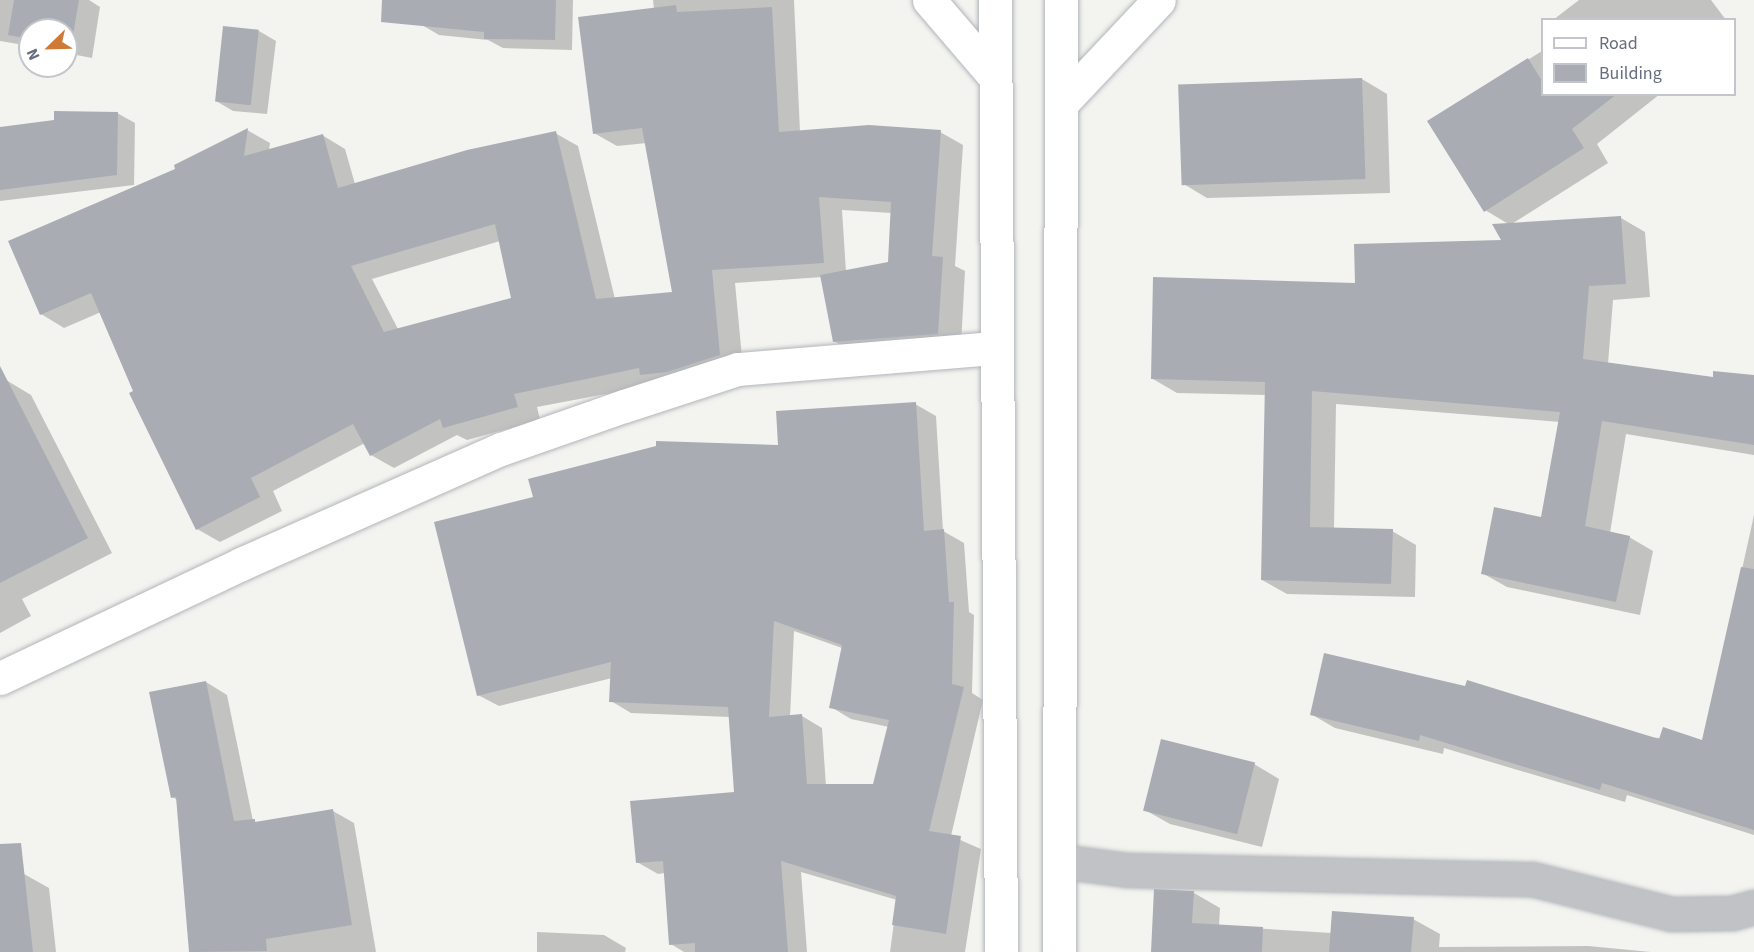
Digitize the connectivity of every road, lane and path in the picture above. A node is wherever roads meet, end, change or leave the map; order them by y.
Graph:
1 (929, 0) edge
2 (995, 0) edge
3 (1061, 0) edge
4 (1160, 0) edge
5 (995, 77) junction
6 (1062, 103) junction
7 (995, 348) junction
8 (0, 678) edge
9 (1059, 861) junction
10 (1754, 907) edge
11 (1001, 952) edge
12 (1059, 952) edge

1 - 5 main road
2 - 5 main road
3 - 6 main road
4 - 6 main road
5 - 7 main road
6 - 9 main road
7 - 8 main road
7 - 11 main road
9 - 10 street
9 - 12 main road

